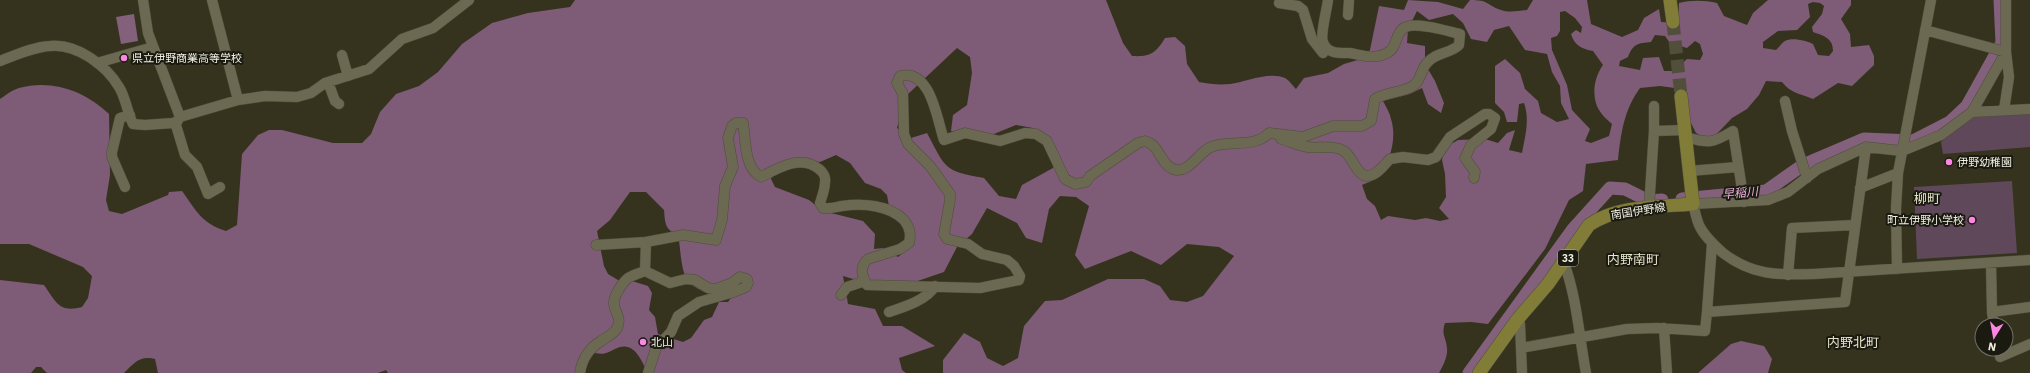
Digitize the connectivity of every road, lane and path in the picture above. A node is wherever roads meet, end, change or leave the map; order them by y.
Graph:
1 (144, 0) edge
2 (212, 0) edge
3 (468, 0) edge
4 (1328, 0) edge
5 (1349, 0) edge
6 (1670, 0) edge
7 (1931, 0) edge
8 (2006, 0) edge
9 (1279, 3) dead end
10 (1348, 15) dead end
11 (1673, 22) tunnel mouth
12 (1925, 30) junction
13 (154, 47) junction
14 (2006, 52) junction
15 (1334, 53) junction
16 (342, 55) dead end
17 (0, 61) edge
18 (97, 63) junction
19 (348, 76) junction
20 (328, 82) junction
21 (1681, 96) tunnel mouth
22 (238, 100) junction
23 (1785, 100) dead end
24 (339, 104) dead end
25 (1654, 106) dead end
26 (2030, 109) edge
27 (2004, 110) junction
28 (1972, 112) junction
29 (130, 115) junction
30 (178, 120) junction
31 (1654, 131) junction
32 (1685, 133) junction
33 (1263, 139) junction
34 (1866, 147) junction
35 (1902, 151) junction
36 (112, 157) junction
37 (1738, 167) junction
38 (1689, 171) junction
39 (1898, 173) junction
40 (1474, 178) dead end
41 (1807, 178) junction
42 (114, 180) dead end
43 (125, 187) dead end
44 (220, 187) dead end
45 (1860, 188) junction
46 (1692, 200) junction
47 (1744, 202) junction
48 (1649, 208) junction
49 (1855, 225) junction
50 (646, 242) junction
51 (1712, 244) junction
52 (596, 245) dead end
53 (2030, 260) edge
54 (1564, 263) junction
55 (1991, 263) junction
56 (1897, 269) junction
57 (645, 271) junction
58 (1849, 272) junction
59 (1788, 275) junction
60 (865, 281) junction
61 (935, 286) junction
62 (841, 295) dead end
63 (2030, 306) edge
64 (889, 312) dead end
65 (1707, 312) junction
66 (1992, 312) junction
67 (1993, 317) edge
68 (1517, 320) junction
69 (1664, 328) junction
70 (1580, 338) junction
71 (2030, 344) edge
72 (1521, 348) junction
73 (2014, 350) edge
74 (580, 373) edge
75 (648, 373) edge
76 (1479, 373) edge
77 (1522, 373) edge
78 (1586, 373) edge
79 (1667, 373) edge

1 - 13 street
2 - 22 street
3 - 19 street
4 - 15 street
5 - 10 street
6 - 11 main road
7 - 12 street
8 - 14 street
9 - 15 street
12 - 14 street
12 - 35 street
13 - 18 street
13 - 30 street
14 - 27 street
14 - 28 street
15 - 33 street
16 - 19 street
17 - 18 street
18 - 29 street
19 - 20 street
20 - 22 street
20 - 24 street
21 - 32 main road
22 - 30 street
23 - 41 street
25 - 31 street
26 - 27 street
27 - 28 street
28 - 35 street
29 - 30 street
29 - 36 street
30 - 44 street
31 - 32 street
31 - 48 street
32 - 37 street
32 - 38 main road
33 - 40 street
33 - 61 street
34 - 35 street
34 - 41 street
34 - 45 street
35 - 39 street
36 - 42 street
36 - 43 street
37 - 38 street
37 - 47 street
38 - 46 main road
39 - 45 street
39 - 56 street
41 - 47 street
45 - 49 street
46 - 47 street
46 - 48 main road, 南国伊野線 / 33
46 - 51 street
48 - 54 main road, 南国伊野線 / 33
49 - 58 street
49 - 59 street
50 - 52 street
50 - 57 street
50 - 60 street
51 - 59 street
51 - 65 street
53 - 55 street
54 - 68 main road, 南国伊野線 / 33
54 - 70 street
55 - 56 street
55 - 66 street
56 - 58 street
57 - 74 street
57 - 75 street
58 - 59 street
58 - 65 street
60 - 61 street
60 - 62 street
61 - 64 street
63 - 66 street
65 - 69 street
66 - 67 street
68 - 72 street
68 - 76 main road, 南国伊野線 / 33
69 - 70 street
69 - 79 street
70 - 72 street
70 - 78 street
71 - 73 street
72 - 77 street

